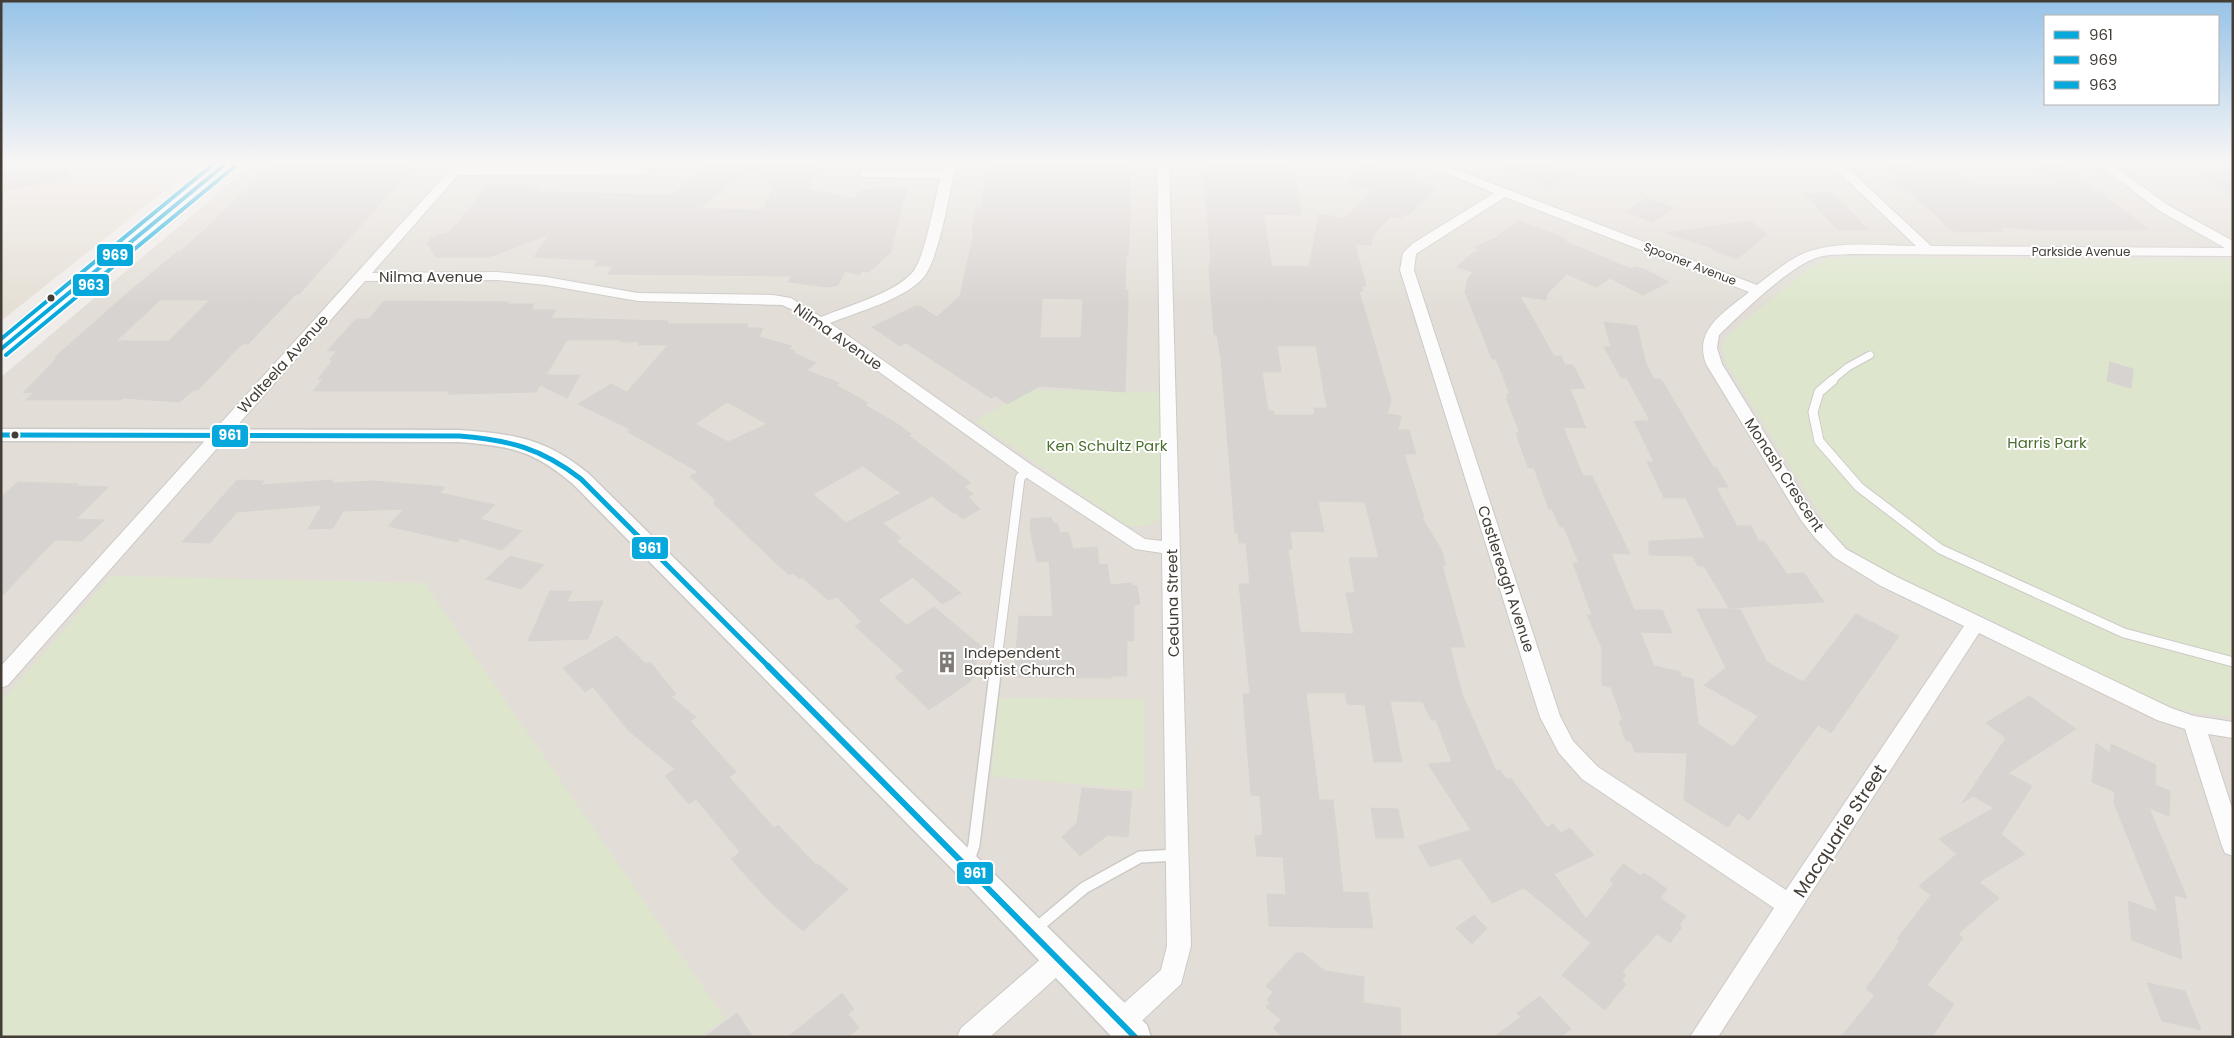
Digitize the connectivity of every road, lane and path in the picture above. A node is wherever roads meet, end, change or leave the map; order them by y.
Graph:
1 (170, 209) edge
2 (421, 209) edge
3 (938, 209) edge
4 (1165, 209) edge
5 (1476, 209) edge
6 (1549, 209) edge
7 (1884, 209) edge
8 (2166, 209) edge
9 (2233, 247) edge
10 (1929, 252) junction
11 (2233, 252) edge
12 (361, 277) junction
13 (1760, 291) junction
14 (819, 323) junction
15 (1, 349) edge
16 (1870, 354) dead end
17 (1, 435) edge
18 (219, 436) junction
19 (1027, 470) junction
20 (1172, 548) junction
21 (1975, 624) junction
22 (2233, 662) edge
23 (1, 680) edge
24 (2194, 724) junction
25 (2233, 730) edge
26 (2233, 846) edge
27 (1178, 855) junction
28 (968, 866) junction
29 (1790, 906) junction
30 (1033, 932) junction
31 (1059, 959) junction
32 (1128, 1030) edge
33 (970, 1037) edge
34 (1703, 1037) edge

1 - 15 street
2 - 12 street, Walteela Avenue
3 - 14 street
4 - 20 street, Ceduna Street
5 - 29 street, Castlereagh Avenue
6 - 13 street, Spooner Avenue
7 - 10 street
8 - 9 street
10 - 11 street, Parkside Avenue
10 - 13 street, Monash Crescent
12 - 14 street, Nilma Avenue
12 - 18 street, Walteela Avenue
13 - 21 street, Monash Crescent
14 - 19 street, Nilma Avenue
16 - 22 lane
17 - 18 street
18 - 23 street, Walteela Avenue
18 - 28 street
19 - 20 street, Nilma Avenue
19 - 28 lane
20 - 27 street, Ceduna Street
21 - 24 street, Monash Crescent
21 - 29 street, Macquarie Street
24 - 25 street, Monash Crescent
24 - 26 street
27 - 30 lane
27 - 32 street, Ceduna Street
28 - 30 street
29 - 34 street, Macquarie Street
30 - 31 street
31 - 32 street
31 - 33 street

